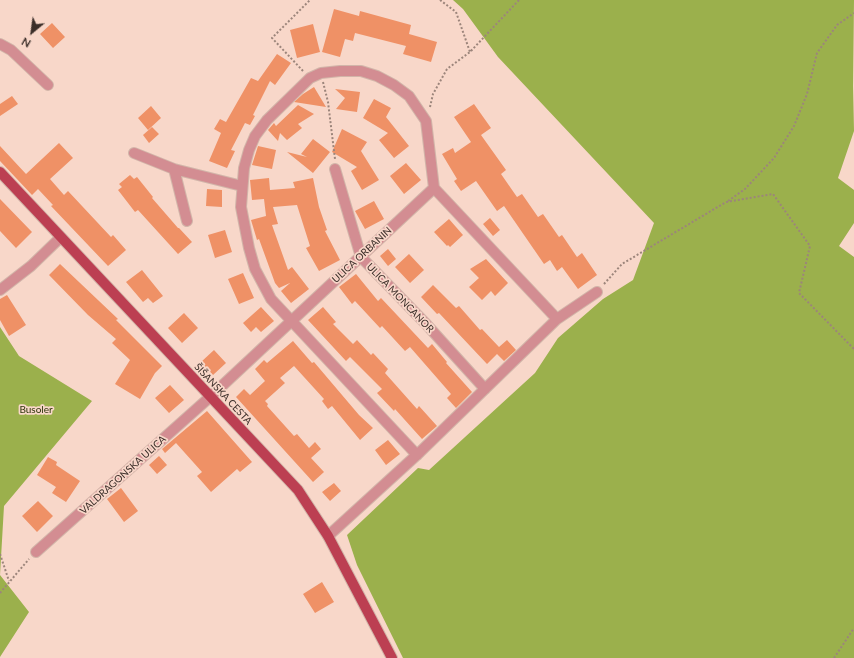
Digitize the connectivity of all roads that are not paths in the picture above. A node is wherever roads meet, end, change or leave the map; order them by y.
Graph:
1 (0, 44) edge
2 (48, 85) dead end
3 (134, 153) dead end
4 (174, 169) junction
5 (335, 169) road end
6 (0, 172) edge
7 (242, 186) junction
8 (434, 188) junction
9 (187, 221) dead end
10 (60, 238) junction
11 (360, 257) junction
12 (0, 290) edge
13 (597, 292) road end
14 (557, 320) junction
15 (291, 322) junction
16 (485, 389) junction
17 (210, 397) junction
18 (417, 455) junction
19 (328, 536) junction
20 (36, 552) road end
21 (392, 658) edge

1 - 2 street
3 - 4 street
4 - 7 street
4 - 9 street
5 - 11 street, ULICA MONCANOR
6 - 10 main road, ŠIŠANSKA CESTA
7 - 8 street
7 - 15 street
8 - 11 street, ULICA ORBANIN
8 - 14 street
10 - 12 street
10 - 17 main road, ŠIŠANSKA CESTA
11 - 15 street, ULICA ORBANIN
11 - 16 street, ULICA MONCANOR
13 - 14 street
14 - 16 street
15 - 17 street, ULICA ORBANIN
15 - 18 street
16 - 18 street
17 - 19 main road, ŠIŠANSKA CESTA
17 - 20 street, VALDRAGONSKA ULICA
18 - 19 street
19 - 21 main road, ŠIŠANSKA CESTA

